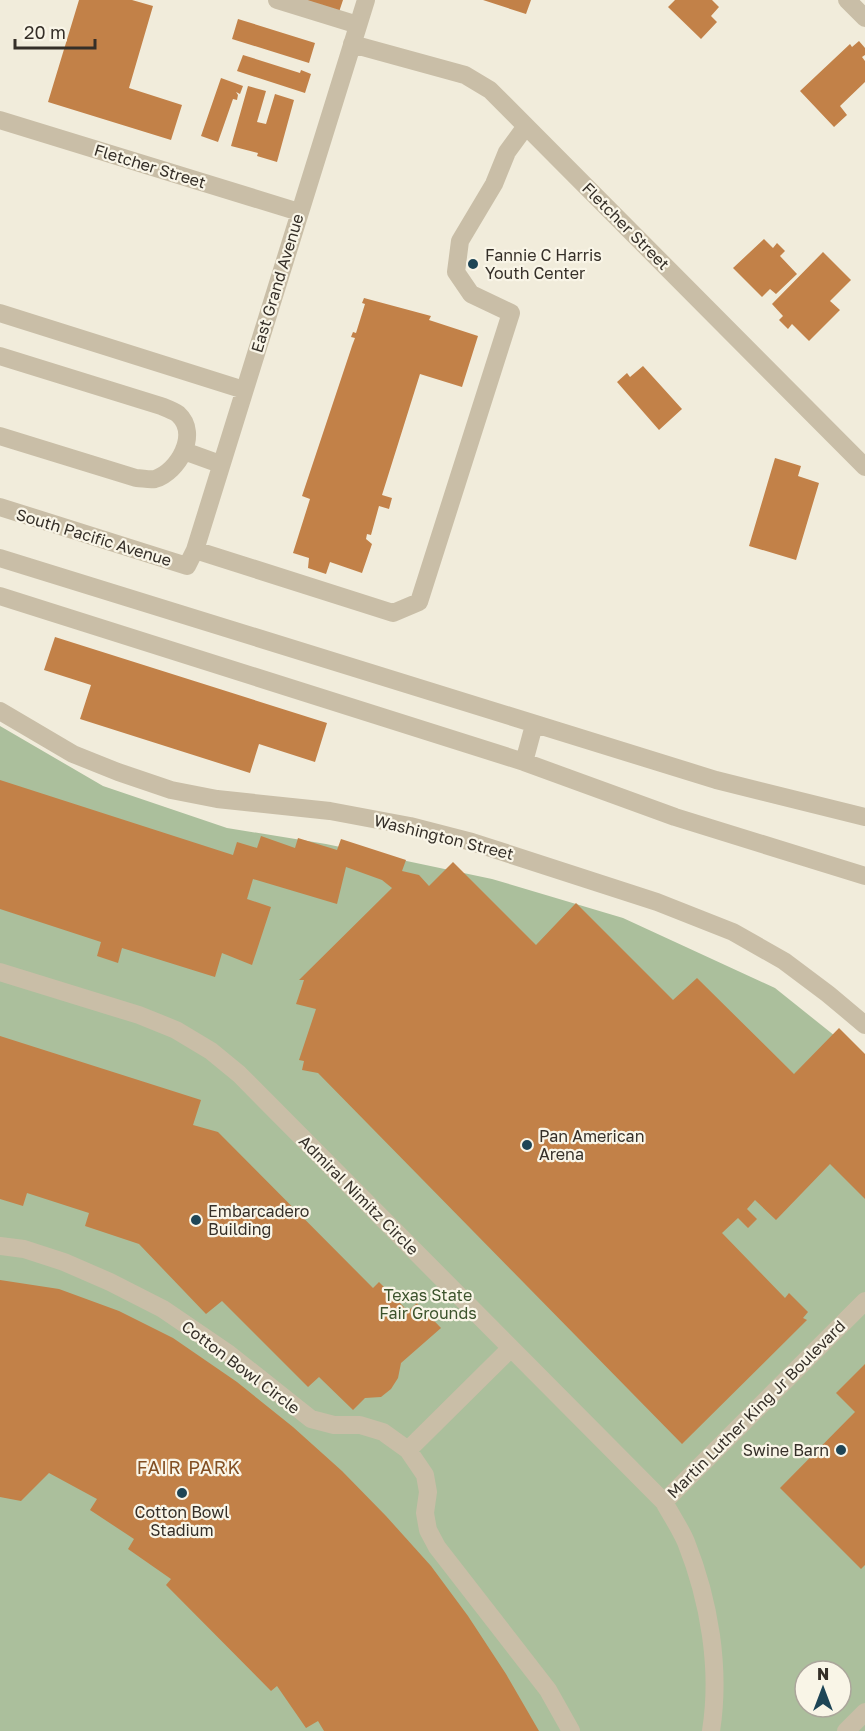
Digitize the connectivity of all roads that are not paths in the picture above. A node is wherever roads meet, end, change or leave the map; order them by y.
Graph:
1 (277, 0) edge
2 (366, 0) edge
3 (847, 0) edge
4 (865, 18) edge
5 (358, 25) junction
6 (352, 44) junction
7 (0, 120) edge
8 (526, 126) junction
9 (300, 212) junction
10 (0, 313) edge
11 (0, 356) edge
12 (244, 390) junction
13 (0, 436) edge
14 (184, 451) junction
15 (220, 464) junction
16 (865, 467) edge
17 (0, 507) edge
18 (0, 558) edge
19 (191, 558) junction
20 (0, 596) edge
21 (0, 711) edge
22 (534, 725) junction
23 (524, 762) junction
24 (865, 817) edge
25 (865, 876) edge
26 (0, 972) edge
27 (865, 1025) edge
28 (0, 1246) edge
29 (865, 1300) edge
30 (511, 1347) junction
31 (408, 1450) junction
32 (664, 1502) junction
33 (865, 1712) edge
34 (571, 1731) edge
35 (711, 1731) edge
36 (846, 1731) edge

1 - 5 street
2 - 5 street, East Grand Avenue
3 - 4 street
5 - 6 street, East Grand Avenue
6 - 8 street, Fletcher Street
6 - 9 street, East Grand Avenue
7 - 9 street, Fletcher Street
8 - 16 street, Fletcher Street
8 - 19 street, South Pacific Avenue
9 - 12 street, East Grand Avenue
10 - 12 street
11 - 14 street
12 - 15 street, East Grand Avenue
13 - 14 street
14 - 15 street
15 - 19 street, East Grand Avenue
17 - 19 street, South Pacific Avenue
18 - 22 street
20 - 23 street
21 - 27 street, Washington Street
22 - 23 street
22 - 24 street
23 - 25 street
26 - 30 street, Admiral Nimitz Circle
28 - 31 street, Cotton Bowl Circle
29 - 32 street, Martin Luther King Jr Boulevard
30 - 31 street
30 - 32 street, Admiral Nimitz Circle
31 - 34 street, Cotton Bowl Circle
32 - 35 street, Martin Luther King Jr Boulevard
33 - 36 street

